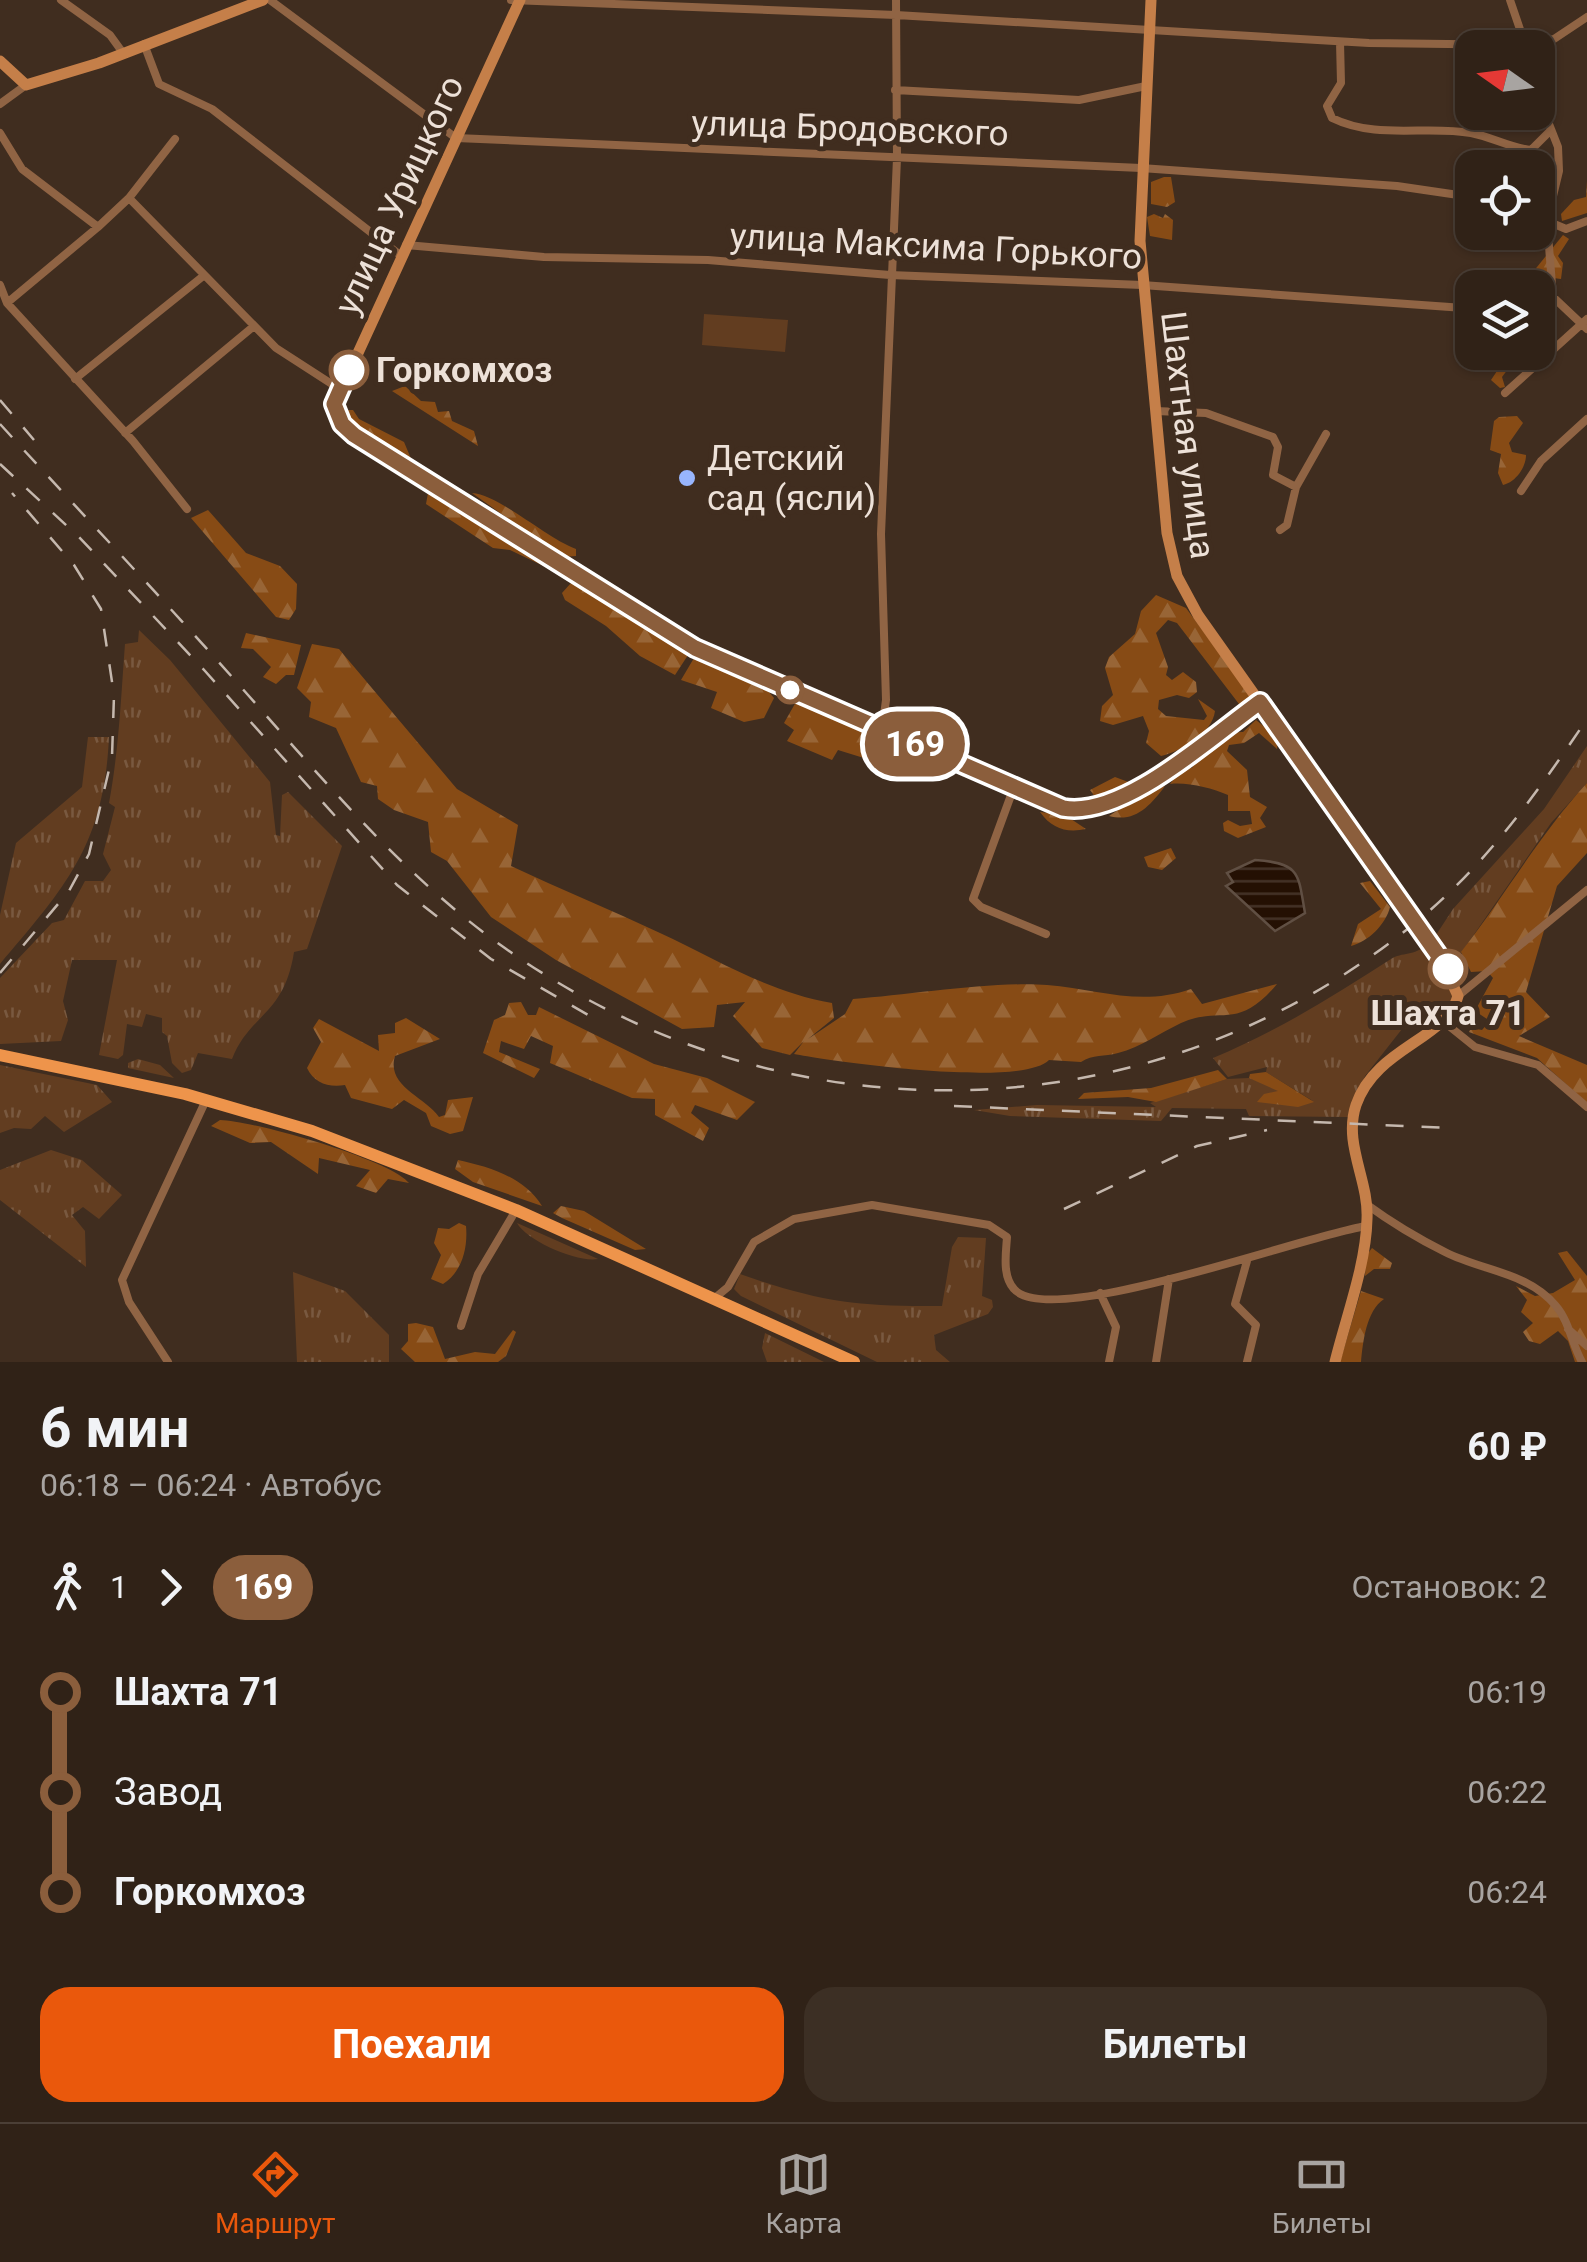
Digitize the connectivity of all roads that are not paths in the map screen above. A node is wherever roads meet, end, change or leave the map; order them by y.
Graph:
1 (61, 0) edge
2 (266, 0) edge
3 (896, 0) edge
4 (1151, 0) edge
5 (1510, 0) edge
6 (517, 1) edge
7 (896, 15) junction
8 (1587, 17) edge
9 (1149, 30) junction
10 (1521, 30) edge
11 (1555, 38) edge
12 (1340, 42) junction
13 (144, 44) junction
14 (1455, 44) edge
15 (123, 53) junction
16 (0, 61) edge
17 (26, 85) junction
18 (1146, 86) junction
19 (895, 90) junction
20 (0, 104) edge
21 (1549, 132) joint
22 (0, 133) edge
23 (456, 138) junction
24 (176, 139) dead end
25 (897, 158) junction
26 (1141, 168) junction
27 (1555, 187) edge
28 (1455, 195) edge
29 (129, 198) junction
30 (1587, 220) edge
31 (1555, 222) edge
32 (98, 227) junction
33 (403, 250) junction
34 (1550, 250) edge
35 (890, 275) junction
36 (202, 277) junction
37 (0, 285) edge
38 (1142, 286) junction
39 (7, 303) junction
40 (1455, 307) edge
41 (1585, 324) edge
42 (254, 326) junction
43 (75, 379) junction
44 (340, 390) junction
45 (1506, 393) dead end
46 (1155, 411) junction
47 (1587, 419) edge
48 (125, 433) junction
49 (1326, 434) dead end
50 (1296, 487) junction
51 (1520, 491) dead end
52 (187, 509) dead end
53 (1280, 530) dead end
54 (1260, 702) junction
55 (882, 730) junction
56 (1014, 788) junction
57 (1587, 890) edge
58 (1046, 934) dead end
59 (1458, 996) junction
60 (1444, 1022) junction
61 (0, 1055) edge
62 (206, 1100) junction
63 (1587, 1107) edge
64 (1366, 1204) junction
65 (516, 1210) junction
66 (1367, 1226) junction
67 (1246, 1261) junction
68 (1168, 1279) junction
69 (1100, 1293) junction
70 (716, 1298) junction
71 (461, 1326) dead end
72 (1567, 1327) junction
73 (1587, 1346) edge
74 (168, 1362) edge
75 (854, 1362) edge
76 (1110, 1362) edge
77 (1156, 1362) edge
78 (1247, 1362) edge
79 (1335, 1362) edge
80 (1582, 1362) edge

1 - 15 street
2 - 13 street
2 - 23 street
3 - 7 street
4 - 9 street, Шахтная улица
5 - 10 street
6 - 7 street
6 - 23 street, улица Урицкого
7 - 9 street
7 - 19 street
8 - 11 street
9 - 12 street
9 - 18 street, Шахтная улица
12 - 14 street
12 - 21 street
13 - 15 street
13 - 33 street
15 - 17 street
16 - 17 street
17 - 20 street
18 - 19 street
18 - 26 street, Шахтная улица
19 - 25 street
21 - 27 street
22 - 32 street
23 - 25 street, улица Бродовского
23 - 33 street, улица Урицкого
24 - 29 street
25 - 26 street, улица Бродовского
25 - 35 street
26 - 28 street, улица Бродовского
26 - 38 street, Шахтная улица
29 - 32 street
29 - 36 street
30 - 31 street
32 - 39 street
33 - 35 street, улица Максима Горького
33 - 44 street, улица Урицкого
34 - 41 street
35 - 38 street, улица Максима Горького
35 - 55 street
36 - 42 street
36 - 43 street
37 - 39 street
38 - 40 street, улица Максима Горького
38 - 46 street, Шахтная улица
39 - 43 street
41 - 45 street
42 - 44 street
42 - 48 street
43 - 48 street
44 - 55 street, улица Урицкого
46 - 50 street
46 - 54 street, Шахтная улица
47 - 51 street
48 - 52 street
49 - 50 street
50 - 53 street
54 - 56 street
54 - 59 street, Шахтная улица
55 - 56 street
56 - 58 street
57 - 59 street
59 - 60 street
60 - 63 street
60 - 64 street
61 - 62 main road
62 - 65 main road
62 - 74 street
64 - 66 street
64 - 72 street
65 - 70 main road
65 - 71 street
66 - 67 street
66 - 79 street
67 - 68 street
67 - 78 street
68 - 69 street
68 - 77 street
69 - 70 street
69 - 76 street
70 - 75 main road
72 - 73 street
72 - 80 street

